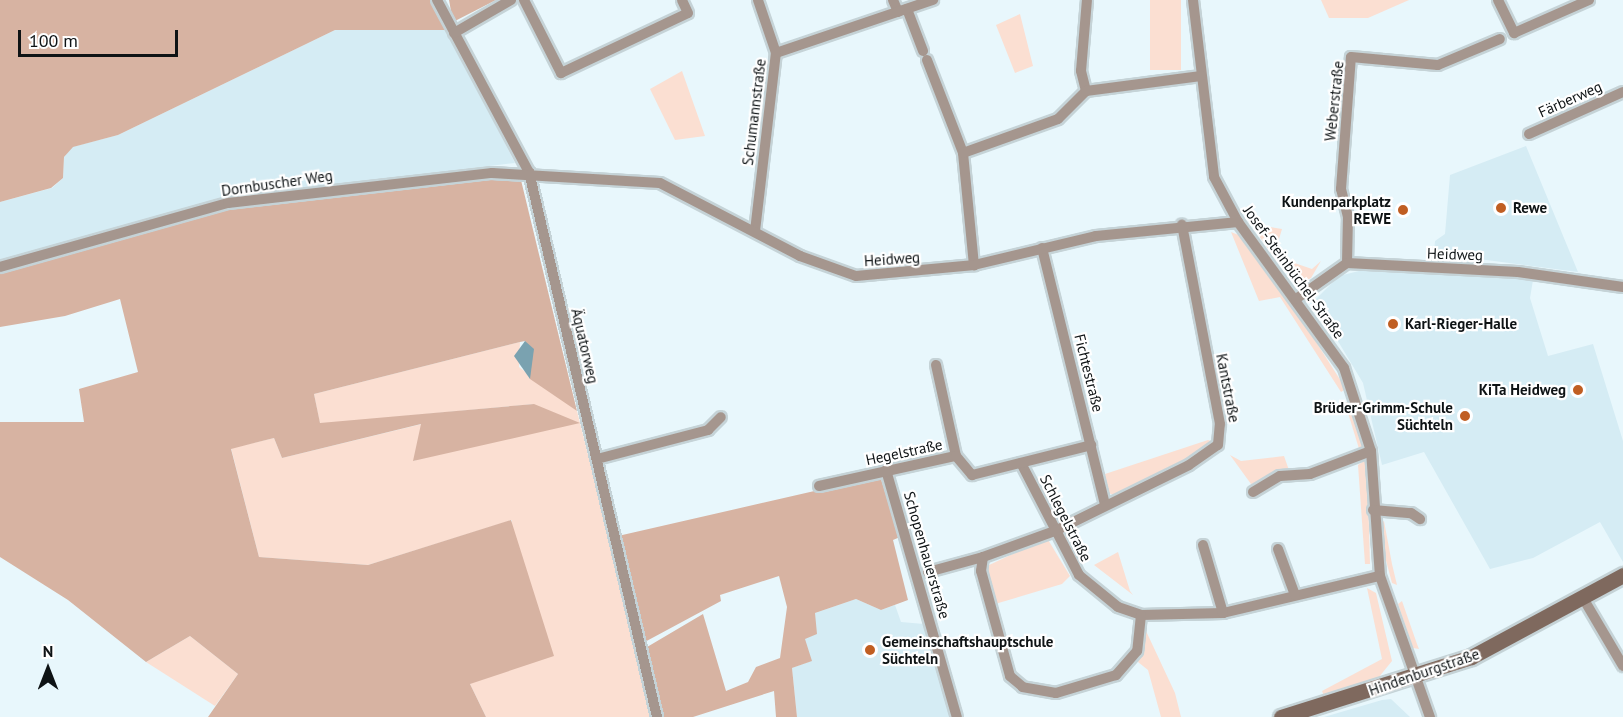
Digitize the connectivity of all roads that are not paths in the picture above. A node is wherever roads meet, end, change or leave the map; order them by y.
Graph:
1 (437, 0) edge
2 (511, 0) edge
3 (524, 0) edge
4 (682, 0) edge
5 (758, 0) edge
6 (893, 0) edge
7 (933, 0) edge
8 (1087, 0) edge
9 (1193, 0) edge
10 (1498, 0) edge
11 (1589, 0) edge
12 (902, 11) junction
13 (454, 33) junction
14 (1500, 39) dead end
15 (776, 53) junction
16 (1201, 76) junction
17 (1086, 91) junction
18 (1623, 92) edge
19 (1529, 134) dead end
20 (963, 153) junction
21 (529, 172) junction
22 (1238, 222) junction
23 (1182, 225) junction
24 (755, 231) junction
25 (1042, 248) junction
26 (1347, 263) junction
27 (974, 265) junction
28 (0, 267) edge
29 (1623, 286) edge
30 (1296, 299) junction
31 (936, 365) dead end
32 (721, 417) dead end
33 (1091, 445) junction
34 (1371, 452) junction
35 (956, 456) junction
36 (597, 459) junction
37 (1021, 463) junction
38 (886, 470) junction
39 (819, 486) dead end
40 (1253, 492) dead end
41 (1105, 505) junction
42 (1373, 510) junction
43 (1420, 519) dead end
44 (1055, 531) junction
45 (1203, 545) dead end
46 (1278, 549) dead end
47 (983, 556) junction
48 (928, 572) dead end
49 (1623, 575) edge
50 (1380, 576) junction
51 (1295, 596) junction
52 (1583, 598) junction
53 (1223, 612) junction
54 (1142, 615) junction
55 (1623, 666) edge
56 (1412, 677) junction
57 (657, 717) edge
58 (957, 717) edge
59 (1281, 717) edge
60 (1430, 717) edge

1 - 13 street, Äquatorweg
2 - 13 street
3 - 4 street
5 - 15 street, Schumannstraße
6 - 12 street
7 - 12 street
8 - 17 street
9 - 16 street, Josef-Steinbüchel-Straße
10 - 11 street
12 - 15 street
12 - 20 street
13 - 21 street, Äquatorweg
14 - 26 street, Weberstraße
15 - 24 street, Schumannstraße
16 - 17 street
16 - 22 street, Josef-Steinbüchel-Straße
17 - 20 street
18 - 19 street, Färberweg
20 - 27 street
21 - 24 street, Heidweg
21 - 28 street, Dornbuscher Weg
21 - 36 street, Äquatorweg
22 - 23 street, Heidweg
22 - 30 street, Josef-Steinbüchel-Straße
23 - 25 street, Heidweg
23 - 41 street, Kantstraße
24 - 27 street, Heidweg
25 - 27 street, Heidweg
25 - 33 street, Fichtestraße
26 - 29 street, Heidweg
26 - 30 street
30 - 34 street, Josef-Steinbüchel-Straße
31 - 35 street
32 - 36 street
33 - 37 street, Hegelstraße
33 - 41 street, Fichtestraße
34 - 40 street
34 - 42 street, Josef-Steinbüchel-Straße
35 - 37 street, Hegelstraße
35 - 38 street, Hegelstraße
36 - 57 street, Äquatorweg
37 - 44 street, Schlegelstraße
38 - 39 street, Hegelstraße
38 - 58 street, Schopenhauerstraße
41 - 44 street, Kantstraße
42 - 43 street
42 - 50 street, Josef-Steinbüchel-Straße
44 - 47 street, Kantstraße
44 - 54 street, Schlegelstraße
45 - 53 street
46 - 51 street
47 - 48 street, Kantstraße
47 - 54 street
49 - 52 main road, Hindenburgstraße
50 - 51 street, Schlegelstraße
50 - 56 street, Josef-Steinbüchel-Straße
51 - 53 street, Schlegelstraße
52 - 55 street
52 - 56 main road, Hindenburgstraße
53 - 54 street, Schlegelstraße
56 - 59 main road, Hindenburgstraße
56 - 60 street, Josef-Steinbüchel-Straße

